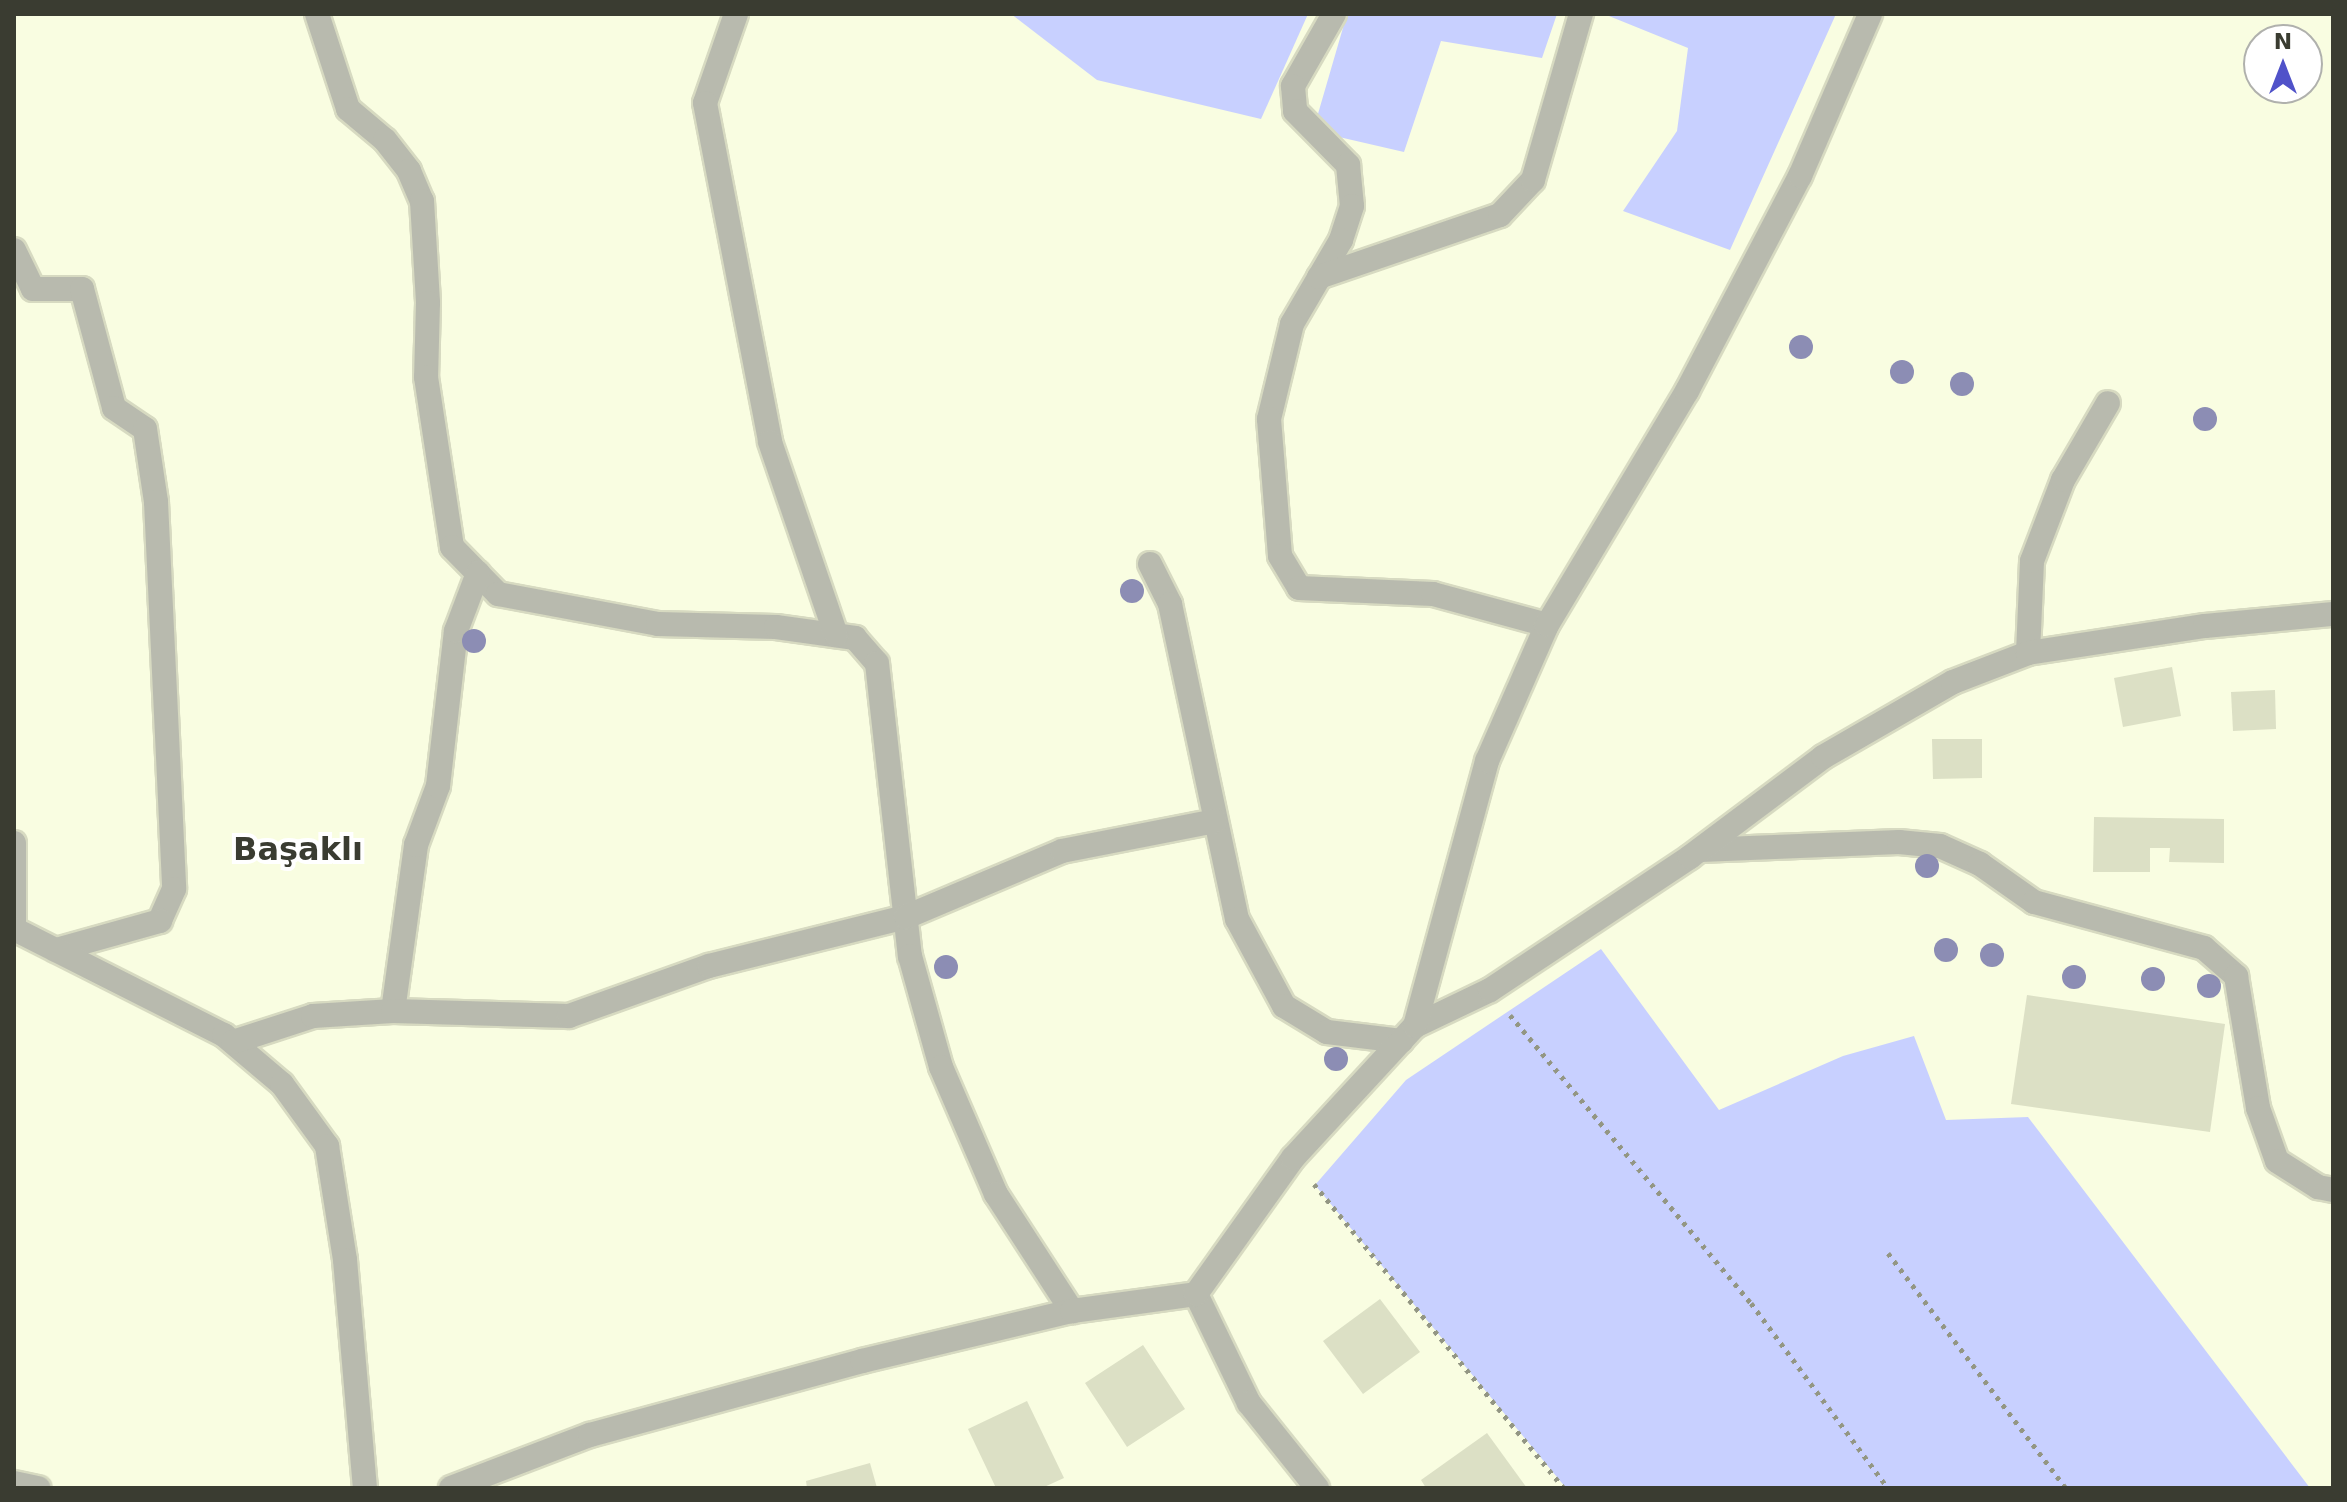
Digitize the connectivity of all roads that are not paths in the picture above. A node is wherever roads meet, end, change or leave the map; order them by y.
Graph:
1 (317, 14) edge
2 (736, 14) edge
3 (1334, 14) edge
4 (1581, 14) edge
5 (1870, 14) edge
6 (14, 250) edge
7 (1319, 277) junction
8 (2108, 403) dead end
9 (1150, 564) dead end
10 (478, 573) junction
11 (2333, 614) edge
12 (1547, 625) junction
13 (836, 635) junction
14 (2028, 653) junction
15 (1215, 821) junction
16 (14, 843) edge
17 (1700, 850) junction
18 (906, 917) junction
19 (14, 929) edge
20 (56, 950) junction
21 (393, 1011) junction
22 (1408, 1033) junction
23 (233, 1042) junction
24 (2333, 1190) edge
25 (1196, 1294) junction
26 (1072, 1311) junction
27 (14, 1483) edge
28 (38, 1488) edge
29 (365, 1488) edge
30 (451, 1488) edge
31 (1317, 1488) edge

1 - 10 street
2 - 13 street
3 - 7 street
4 - 7 street
5 - 12 street
6 - 20 street
7 - 12 street
8 - 14 street
9 - 15 street
10 - 13 street
10 - 21 street
11 - 14 street
12 - 22 street
13 - 18 street
14 - 17 street
15 - 18 street
15 - 22 street
16 - 19 street
17 - 22 street
17 - 24 street
18 - 21 street
18 - 26 street
19 - 20 street
20 - 23 street
21 - 23 street
22 - 25 street
23 - 29 street
25 - 26 street
25 - 31 street
26 - 30 street
27 - 28 street

